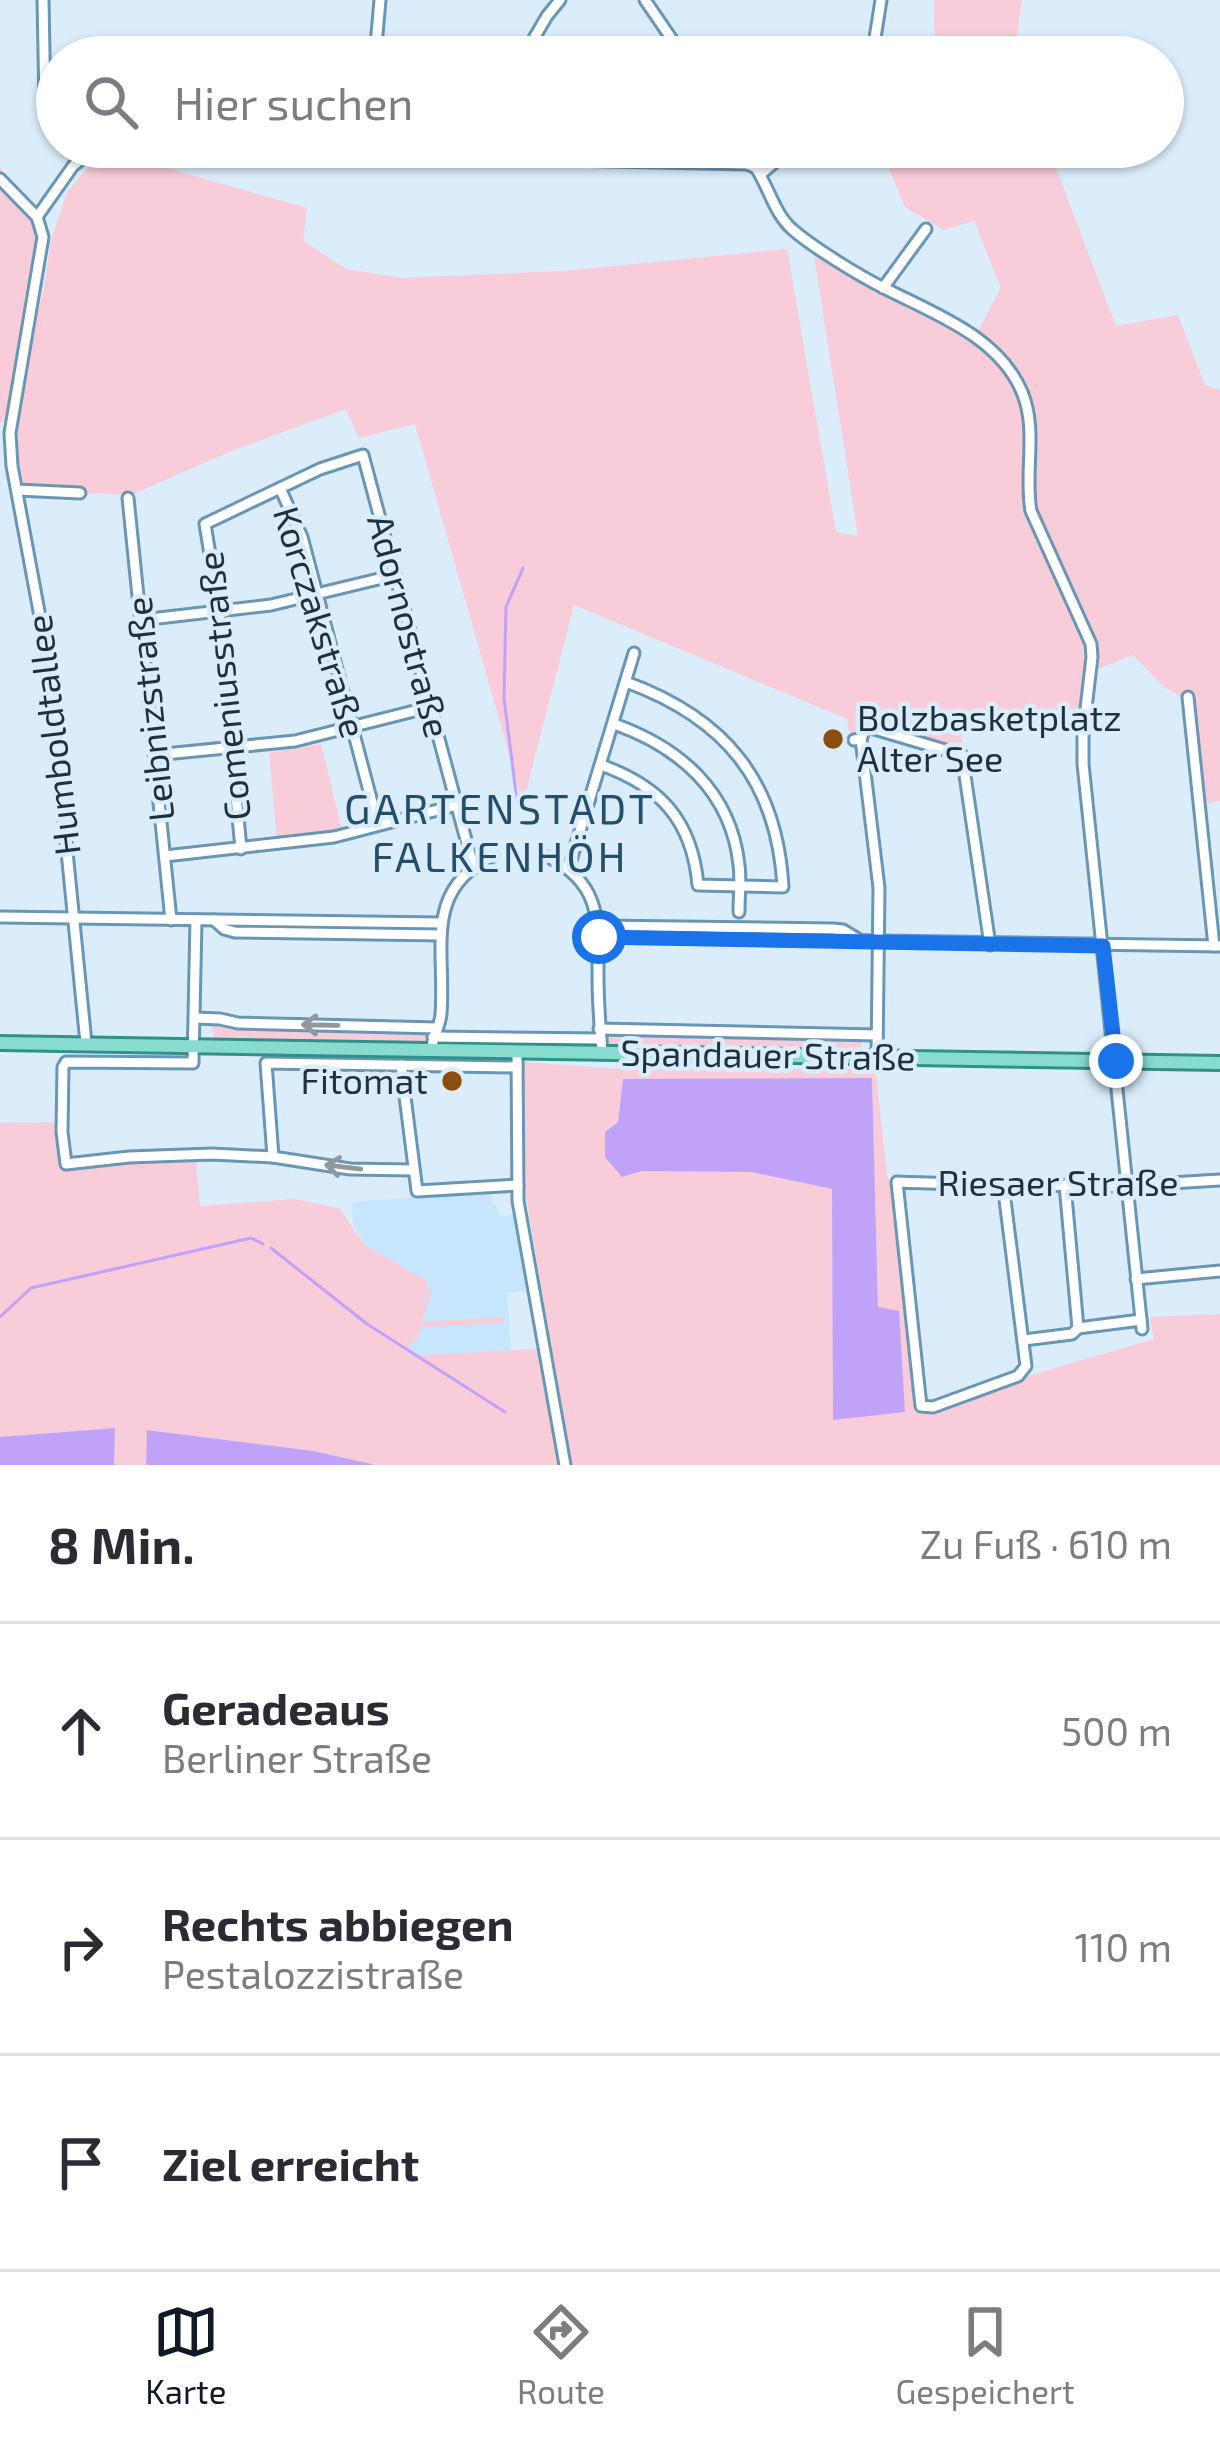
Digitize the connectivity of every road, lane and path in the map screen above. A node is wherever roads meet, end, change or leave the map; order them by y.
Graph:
1 (43, 0) edge
2 (380, 0) edge
3 (560, 0) edge
4 (645, 0) edge
5 (880, 0) edge
6 (44, 36) edge
7 (377, 36) edge
8 (536, 36) edge
9 (670, 36) edge
10 (875, 36) edge
11 (72, 168) edge
12 (756, 168) edge
13 (767, 168) edge
14 (760, 174) junction
15 (0, 179) edge
16 (38, 217) junction
17 (926, 229) dead end
18 (883, 288) junction
19 (280, 488) junction
20 (17, 490) junction
21 (80, 493) dead end
22 (128, 498) dead end
23 (395, 575) junction
24 (319, 596) junction
25 (219, 613) junction
26 (141, 620) junction
27 (634, 653) dead end
28 (626, 682) junction
29 (1188, 697) dead end
30 (430, 707) junction
31 (614, 724) junction
32 (353, 728) junction
33 (231, 749) junction
34 (155, 755) junction
35 (601, 765) junction
36 (457, 805) junction
37 (378, 825) junction
38 (242, 849) junction
39 (165, 856) junction
40 (494, 856) dead end
41 (548, 857) dead end
42 (473, 866) junction
43 (569, 867) junction
44 (739, 886) junction
45 (739, 912) dead end
46 (0, 917) edge
47 (75, 920) junction
48 (171, 920) junction
49 (196, 920) junction
50 (214, 920) junction
51 (441, 922) junction
52 (599, 931) junction
53 (441, 935) junction
54 (879, 942) junction
55 (990, 944) junction
56 (1103, 946) junction
57 (1217, 946) edge
58 (195, 1018) junction
59 (877, 1035) junction
60 (434, 1038) junction
61 (0, 1039) edge
62 (86, 1040) junction
63 (601, 1040) junction
64 (194, 1046) junction
65 (316, 1048) junction
66 (518, 1052) junction
67 (877, 1058) junction
68 (1116, 1061) junction
69 (1220, 1063) edge
70 (315, 1064) junction
71 (401, 1065) junction
72 (517, 1067) junction
73 (273, 1156) junction
74 (413, 1170) junction
75 (1220, 1180) edge
76 (1003, 1184) junction
77 (518, 1185) junction
78 (1065, 1185) junction
79 (1127, 1186) junction
80 (1220, 1270) edge
81 (1136, 1279) junction
82 (1078, 1328) junction
83 (1024, 1340) junction
84 (565, 1465) edge

1 - 6 street
2 - 7 street
3 - 8 street
4 - 9 street
5 - 10 street
11 - 16 street
12 - 14 street
13 - 14 street
14 - 18 street
15 - 16 street
16 - 20 street, Humboldtallee
17 - 18 street
18 - 56 street
19 - 23 street, Adornostraße
19 - 24 street, Korczakstraße
19 - 25 street, Comeniusstraße
20 - 21 street
20 - 47 street, Humboldtallee
22 - 26 street, Leibnizstraße
23 - 24 street
23 - 30 street, Adornostraße
24 - 25 street
24 - 32 street, Korczakstraße
25 - 26 street
25 - 33 street, Comeniusstraße
26 - 34 street, Leibnizstraße
27 - 28 street
28 - 31 street
28 - 44 street
29 - 57 street
30 - 32 street
30 - 36 street, Adornostraße
31 - 35 street
31 - 44 street
32 - 33 street
32 - 37 street, Korczakstraße
33 - 34 street
33 - 38 street, Comeniusstraße
34 - 39 street, Leibnizstraße
35 - 43 street
35 - 44 street
36 - 37 street
36 - 42 street, Adornostraße
37 - 38 street
38 - 39 street
39 - 48 street, Leibnizstraße
40 - 42 street
41 - 43 street
42 - 51 street
43 - 52 street
44 - 45 street
46 - 47 street
47 - 48 street
47 - 62 street, Humboldtallee
48 - 49 street
49 - 50 street
49 - 58 street
50 - 51 street
50 - 53 street
51 - 53 street
52 - 54 street
52 - 63 street
53 - 60 street
54 - 55 street
54 - 55 street
54 - 59 street
55 - 56 street
56 - 57 street
56 - 68 street
60 -> 58 street, Spandauer Straße
58 - 64 street
59 - 63 street, Spandauer Straße
59 - 67 street
60 - 63 street, Spandauer Straße
60 - 65 main road, Spandauer Straße
60 - 66 main road, Spandauer Straße
61 - 62 main road, Spandauer Straße
62 - 64 main road, Spandauer Straße
63 - 66 main road, Spandauer Straße
63 - 67 main road, Spandauer Straße
64 - 65 main road, Spandauer Straße
64 - 73 street
65 - 70 street
66 - 72 street
67 - 68 main road, Spandauer Straße
68 - 69 main road, Spandauer Straße
68 - 79 street
70 - 71 street
70 - 73 street
71 - 72 street
71 - 74 street
72 - 77 street
74 -> 73 street
74 - 77 street
75 - 79 street, Riesaer Straße
76 - 78 street, Riesaer Straße
76 - 83 street
76 - 83 street, Riesaer Straße
77 - 84 street
78 - 79 street, Riesaer Straße
78 - 82 street
79 - 81 street
80 - 81 street
81 - 82 street
82 - 83 street

